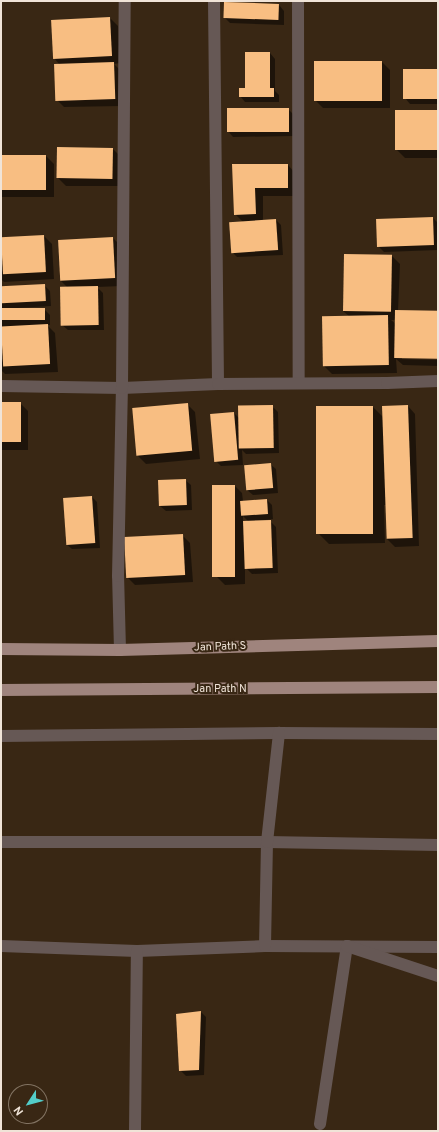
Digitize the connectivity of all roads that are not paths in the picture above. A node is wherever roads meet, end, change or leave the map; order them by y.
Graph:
1 (125, 1) edge
2 (214, 1) edge
3 (298, 1) edge
4 (438, 381) edge
5 (299, 383) junction
6 (218, 384) junction
7 (1, 386) edge
8 (122, 388) junction
9 (438, 642) edge
10 (1, 649) edge
11 (120, 650) junction
12 (438, 687) edge
13 (1, 690) edge
14 (279, 733) junction
15 (438, 734) edge
16 (1, 736) edge
17 (1, 842) edge
18 (267, 842) junction
19 (438, 845) edge
20 (1, 946) edge
21 (265, 946) junction
22 (347, 946) junction
23 (438, 947) edge
24 (137, 951) junction
25 (438, 976) edge
26 (320, 1124) dead end
27 (135, 1131) edge

1 - 8 street
2 - 6 street
3 - 5 street
4 - 5 street
5 - 6 street
6 - 8 street
7 - 8 street
8 - 11 street
9 - 11 main road, Jan Path S
10 - 11 main road, Jan Path S
12 - 13 main road, Jan Path N
14 - 15 street
14 - 16 street
14 - 18 street
17 - 18 street
18 - 19 street
18 - 21 street
20 - 24 street
21 - 22 street
21 - 24 street
22 - 23 street
22 - 25 street
22 - 26 street
24 - 27 street

